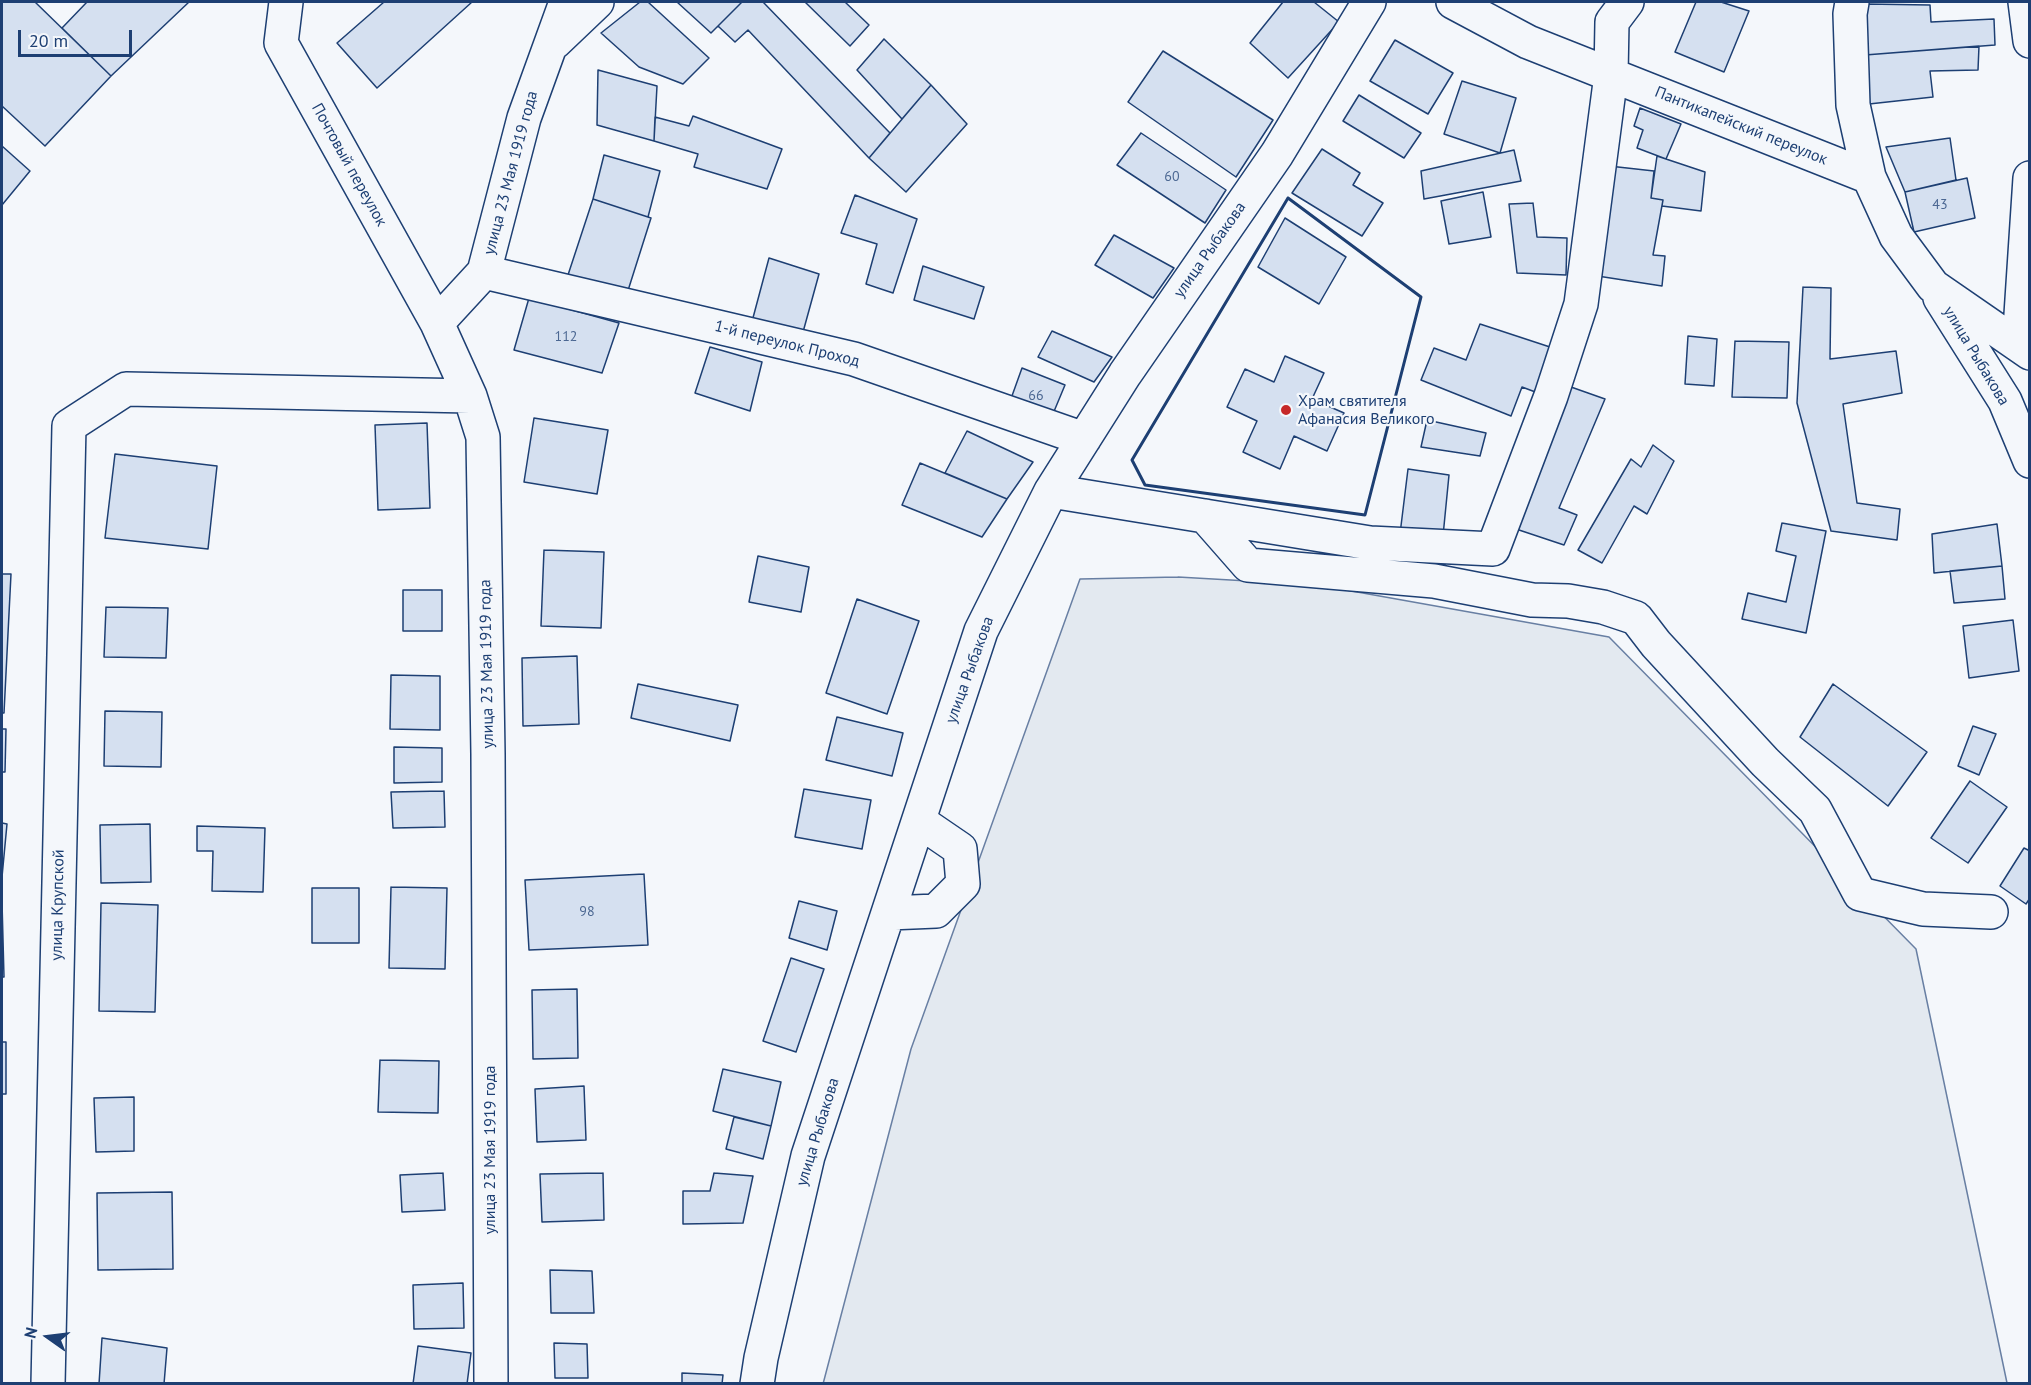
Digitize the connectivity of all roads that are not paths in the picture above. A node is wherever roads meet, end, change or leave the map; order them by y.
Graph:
1 (286, 2) edge
2 (566, 2) edge
3 (597, 2) edge
4 (1370, 2) edge
5 (1453, 2) edge
6 (1627, 2) edge
7 (1852, 2) edge
8 (2025, 2) edge
9 (2030, 41) edge
10 (549, 47) junction
11 (1611, 75) junction
12 (1869, 177) junction
13 (2030, 178) edge
14 (484, 272) junction
15 (1933, 286) junction
16 (437, 323) junction
17 (2024, 349) edge
18 (471, 396) junction
19 (1084, 439) junction
20 (2030, 461) edge
21 (1051, 491) junction
22 (1205, 516) junction
23 (919, 821) junction
24 (1991, 912) dead end
25 (889, 913) junction
26 (48, 1383) edge
27 (492, 1383) edge
28 (757, 1383) edge

1 - 16 street, Почтовый переулок
2 - 10 street
3 - 10 street, улица 23 Мая 1919 года
4 - 19 street, улица Рыбакова
5 - 11 street, Пантикапейский переулок
6 - 11 street
7 - 12 street
8 - 9 street
10 - 14 street, улица 23 Мая 1919 года
11 - 12 street, Пантикапейский переулок
11 - 22 street
12 - 15 street
13 - 17 street
14 - 16 street, улица 23 Мая 1919 года
14 - 19 street, 1-й переулок Проход
15 - 17 street
15 - 20 street, улица Рыбакова
16 - 18 street, улица 23 Мая 1919 года
18 - 26 street, улица Крупской
18 - 27 street, улица 23 Мая 1919 года
19 - 21 street, улица Рыбакова
21 - 22 street
21 - 23 street, улица Рыбакова
22 - 24 street
23 - 25 street, улица Рыбакова
23 - 25 street
25 - 28 street, улица Рыбакова

